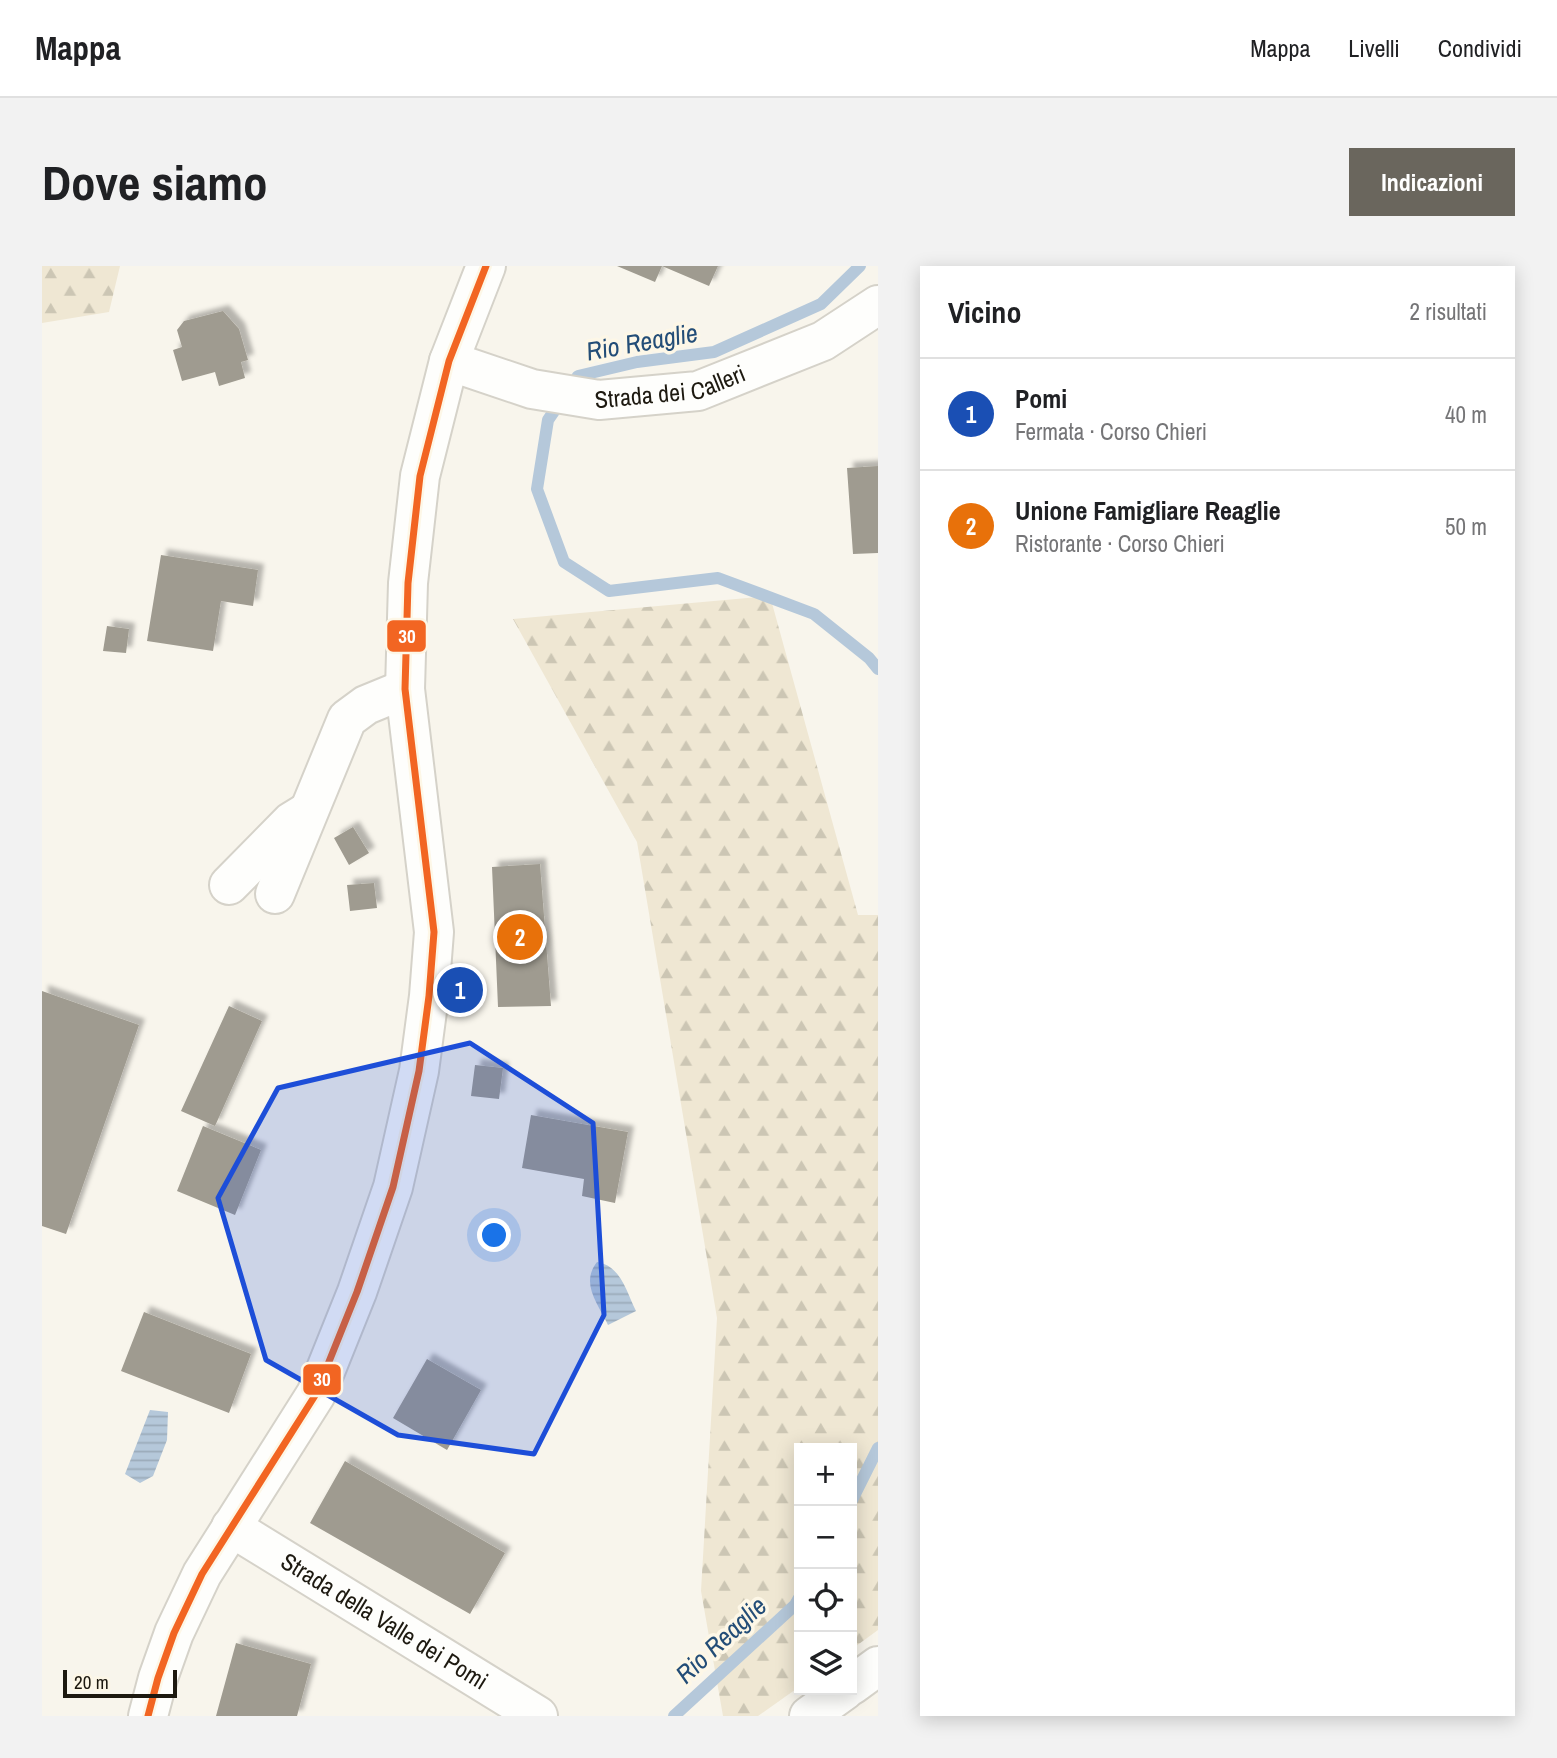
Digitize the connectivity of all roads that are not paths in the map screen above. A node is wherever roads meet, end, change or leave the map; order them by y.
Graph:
1 (486, 266) edge
2 (878, 305) edge
3 (449, 361) junction
4 (405, 689) junction
5 (308, 811) junction
6 (229, 885) dead end
7 (275, 894) dead end
8 (231, 1527) junction
9 (878, 1666) edge
10 (857, 1681) edge
11 (838, 1695) edge
12 (148, 1716) edge
13 (538, 1716) edge
14 (809, 1716) edge

1 - 3 main road
2 - 3 main road, Strada dei Calleri
3 - 4 main road
4 - 5 main road
4 - 8 main road
5 - 6 main road
5 - 7 main road
8 - 12 main road
8 - 13 main road, Strada della Valle dei Pomi
9 - 10 main road
11 - 14 main road

